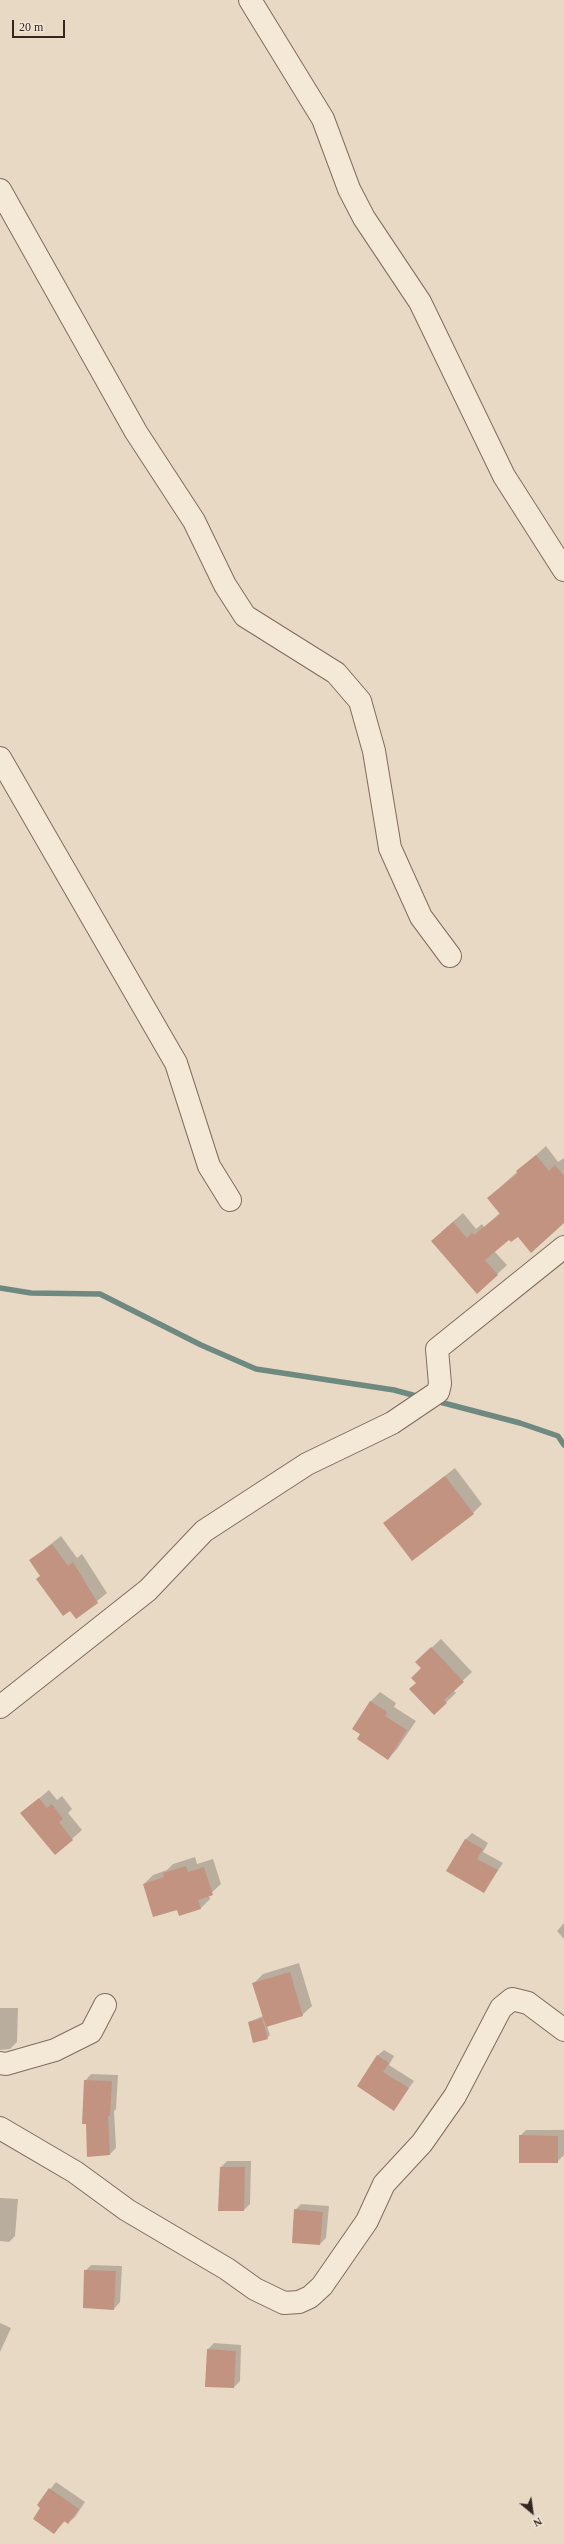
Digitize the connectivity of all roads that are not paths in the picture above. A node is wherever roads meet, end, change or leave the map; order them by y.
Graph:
1 (250, 0) edge
2 (0, 190) edge
3 (564, 570) edge
4 (0, 758) edge
5 (450, 956) dead end
6 (230, 1200) dead end
7 (564, 1247) edge
8 (0, 1707) edge
9 (105, 2005) dead end
10 (564, 2030) edge
11 (0, 2063) edge
12 (0, 2128) edge

1 - 3 street
2 - 5 street
4 - 6 street
7 - 8 street
9 - 11 street
10 - 12 street

